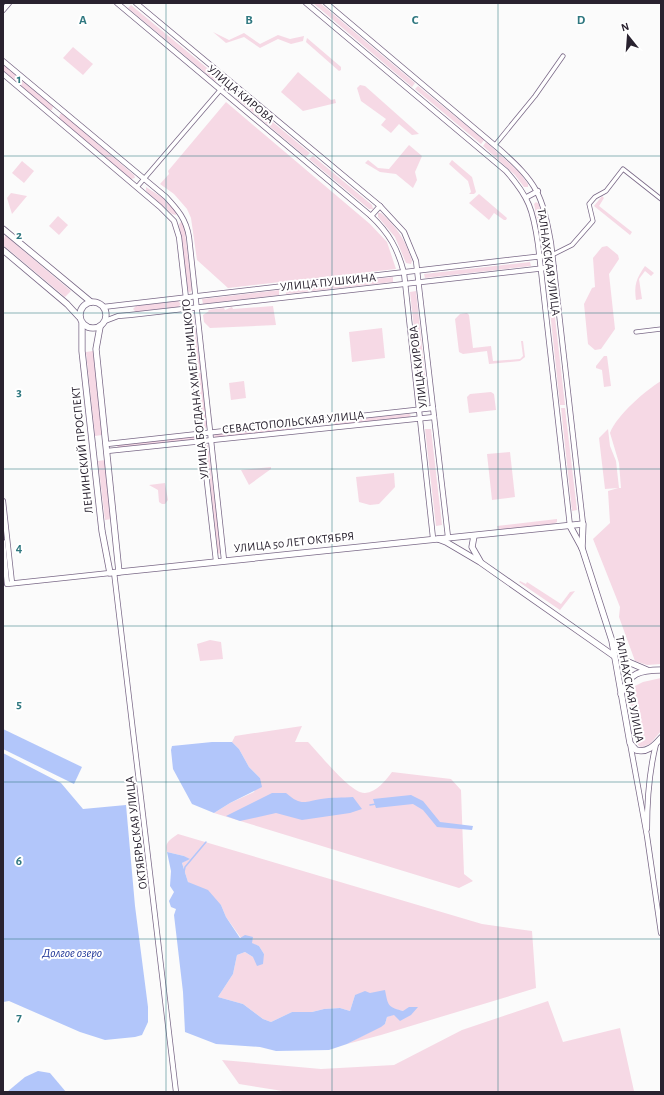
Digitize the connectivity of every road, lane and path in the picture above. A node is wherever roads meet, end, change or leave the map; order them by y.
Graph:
1 (9, 3) edge
2 (117, 3) edge
3 (136, 3) edge
4 (306, 3) edge
5 (326, 3) edge
6 (3, 10) edge
7 (563, 56) dead end
8 (3, 61) edge
9 (3, 74) edge
10 (228, 81) junction
11 (220, 90) junction
12 (495, 145) junction
13 (144, 179) junction
14 (137, 187) junction
15 (538, 191) junction
16 (527, 197) junction
17 (661, 199) edge
18 (380, 206) junction
19 (182, 216) junction
20 (371, 216) junction
21 (174, 221) junction
22 (3, 229) edge
23 (3, 250) edge
24 (552, 255) junction
25 (539, 257) junction
26 (554, 267) junction
27 (541, 268) junction
28 (417, 271) junction
29 (404, 273) junction
30 (418, 282) junction
31 (406, 284) junction
32 (195, 297) junction
33 (186, 298) junction
34 (91, 302) junction
35 (104, 307) junction
36 (196, 307) junction
37 (187, 308) junction
38 (79, 317) junction
39 (105, 321) junction
40 (82, 324) junction
41 (100, 327) junction
42 (661, 329) edge
43 (636, 332) dead end
44 (433, 408) junction
45 (419, 410) junction
46 (434, 417) junction
47 (420, 418) junction
48 (332, 419) junction
49 (295, 423) junction
50 (333, 428) junction
51 (210, 432) junction
52 (296, 432) junction
53 (202, 433) junction
54 (203, 441) junction
55 (211, 441) junction
56 (106, 444) junction
57 (107, 452) junction
58 (3, 501) edge
59 (583, 524) junction
60 (570, 526) junction
61 (474, 536) junction
62 (448, 537) junction
63 (434, 538) junction
64 (3, 542) edge
65 (582, 548) junction
66 (7, 554) junction
67 (224, 560) junction
68 (216, 561) junction
69 (480, 562) junction
70 (114, 572) junction
71 (8, 584) edge
72 (612, 641) junction
73 (614, 656) junction
74 (649, 670) junction
75 (661, 670) edge
76 (621, 694) junction
77 (661, 738) edge
78 (630, 743) junction
79 (656, 744) junction
80 (647, 836) junction
81 (661, 931) edge
82 (176, 1092) edge

1 - 6 street
2 - 11 street, УЛИЦА КИРОВА
3 - 10 street, УЛИЦА КИРОВА
4 - 16 street, ТАЛНАХСКАЯ УЛИЦА
5 - 12 street, ТАЛНАХСКАЯ УЛИЦА
7 - 12 street
8 - 13 street, УЛИЦА БОГДАНА ХМЕЛЬНИЦКОГО
9 - 14 street
10 - 11 street
10 - 18 street, УЛИЦА КИРОВА
11 - 13 street
11 - 20 street, УЛИЦА КИРОВА
12 - 15 street, ТАЛНАХСКАЯ УЛИЦА
13 - 14 street
13 - 19 street, УЛИЦА БОГДАНА ХМЕЛЬНИЦКОГО
14 - 21 street
15 - 16 street
15 - 24 street, ТАЛНАХСКАЯ УЛИЦА
16 - 25 street, ТАЛНАХСКАЯ УЛИЦА
17 - 24 street
18 - 20 street
18 - 28 street, УЛИЦА КИРОВА
19 - 21 street
19 - 32 street, УЛИЦА БОГДАНА ХМЕЛЬНИЦКОГО
20 - 29 street, УЛИЦА КИРОВА
21 - 33 street, УЛИЦА БОГДАНА ХМЕЛЬНИЦКОГО
22 - 34 main road
23 - 38 main road
24 - 25 street, УЛИЦА ПУШКИНА
24 - 26 street, ТАЛНАХСКАЯ УЛИЦА
25 - 27 street, ТАЛНАХСКАЯ УЛИЦА
25 - 28 street, УЛИЦА ПУШКИНА
26 - 27 street, УЛИЦА ПУШКИНА
26 - 59 street, ТАЛНАХСКАЯ УЛИЦА
27 - 30 street, УЛИЦА ПУШКИНА
27 - 60 street, ТАЛНАХСКАЯ УЛИЦА
28 - 29 street, УЛИЦА ПУШКИНА
28 - 30 street, УЛИЦА КИРОВА
29 - 31 street, УЛИЦА КИРОВА
29 - 32 street, УЛИЦА ПУШКИНА
30 - 31 street, УЛИЦА ПУШКИНА
30 - 44 street, УЛИЦА КИРОВА
31 - 36 street, УЛИЦА ПУШКИНА
31 - 45 street, УЛИЦА КИРОВА
32 - 33 street, УЛИЦА ПУШКИНА
32 - 36 street, УЛИЦА БОГДАНА ХМЕЛЬНИЦКОГО
33 - 35 street, УЛИЦА ПУШКИНА
33 - 37 street, УЛИЦА БОГДАНА ХМЕЛЬНИЦКОГО
34 - 35 main road
34 - 38 main road
35 - 39 main road
36 - 37 street, УЛИЦА ПУШКИНА
36 - 51 street, УЛИЦА БОГДАНА ХМЕЛЬНИЦКОГО
37 - 39 street, УЛИЦА ПУШКИНА
37 - 53 street, УЛИЦА БОГДАНА ХМЕЛЬНИЦКОГО
38 - 40 main road
39 - 41 main road
40 - 41 main road
40 - 70 main road, ЛЕНИНСКИЙ ПРОСПЕКТ
41 - 56 main road, ЛЕНИНСКИЙ ПРОСПЕКТ
42 - 43 street
44 - 45 street, СЕВАСТОПОЛЬСКАЯ УЛИЦА
44 - 46 street, УЛИЦА КИРОВА
45 - 47 street, УЛИЦА КИРОВА
45 - 48 street, СЕВАСТОПОЛЬСКАЯ УЛИЦА
46 - 47 street, СЕВАСТОПОЛЬСКАЯ УЛИЦА
46 - 62 street, УЛИЦА КИРОВА
47 - 50 street, СЕВАСТОПОЛЬСКАЯ УЛИЦА
47 - 63 street, УЛИЦА КИРОВА
48 - 49 street, СЕВАСТОПОЛЬСКАЯ УЛИЦА
48 - 50 street
49 - 51 street, СЕВАСТОПОЛЬСКАЯ УЛИЦА
49 - 52 street
50 - 52 street, СЕВАСТОПОЛЬСКАЯ УЛИЦА
51 - 53 street, СЕВАСТОПОЛЬСКАЯ УЛИЦА
51 - 55 street, УЛИЦА БОГДАНА ХМЕЛЬНИЦКОГО
52 - 55 street, СЕВАСТОПОЛЬСКАЯ УЛИЦА
53 - 54 street, УЛИЦА БОГДАНА ХМЕЛЬНИЦКОГО
53 - 56 street, СЕВАСТОПОЛЬСКАЯ УЛИЦА
54 - 55 street, СЕВАСТОПОЛЬСКАЯ УЛИЦА
54 - 57 street, СЕВАСТОПОЛЬСКАЯ УЛИЦА
54 - 68 street, УЛИЦА БОГДАНА ХМЕЛЬНИЦКОГО
55 - 67 street, УЛИЦА БОГДАНА ХМЕЛЬНИЦКОГО
56 - 57 main road, ЛЕНИНСКИЙ ПРОСПЕКТ
57 - 70 main road, ЛЕНИНСКИЙ ПРОСПЕКТ
58 - 66 street
59 - 60 main road, УЛИЦА 50 ЛЕТ ОКТЯБРЯ
59 - 65 main road, ТАЛНАХСКАЯ УЛИЦА
60 - 61 main road, УЛИЦА 50 ЛЕТ ОКТЯБРЯ
60 - 65 main road, ТАЛНАХСКАЯ УЛИЦА
61 - 62 main road, УЛИЦА 50 ЛЕТ ОКТЯБРЯ
61 - 69 main road
62 - 63 main road, УЛИЦА 50 ЛЕТ ОКТЯБРЯ
63 - 67 main road, УЛИЦА 50 ЛЕТ ОКТЯБРЯ
63 - 69 main road
64 - 66 street
65 - 72 main road, ТАЛНАХСКАЯ УЛИЦА
66 - 71 street
67 - 68 main road, УЛИЦА 50 ЛЕТ ОКТЯБРЯ
68 - 70 main road, УЛИЦА 50 ЛЕТ ОКТЯБРЯ
69 - 73 main road
70 - 71 street, УЛИЦА 50 ЛЕТ ОКТЯБРЯ
70 - 82 street, ОКТЯБРЬСКАЯ УЛИЦА
72 - 73 main road, ТАЛНАХСКАЯ УЛИЦА
72 - 74 main road
73 - 76 main road, ТАЛНАХСКАЯ УЛИЦА
74 - 75 main road
74 - 76 main road
76 - 78 main road, ТАЛНАХСКАЯ УЛИЦА
77 - 79 main road
78 - 79 main road
78 - 80 street, ТАЛНАХСКАЯ УЛИЦА
79 - 80 street
80 - 81 street

